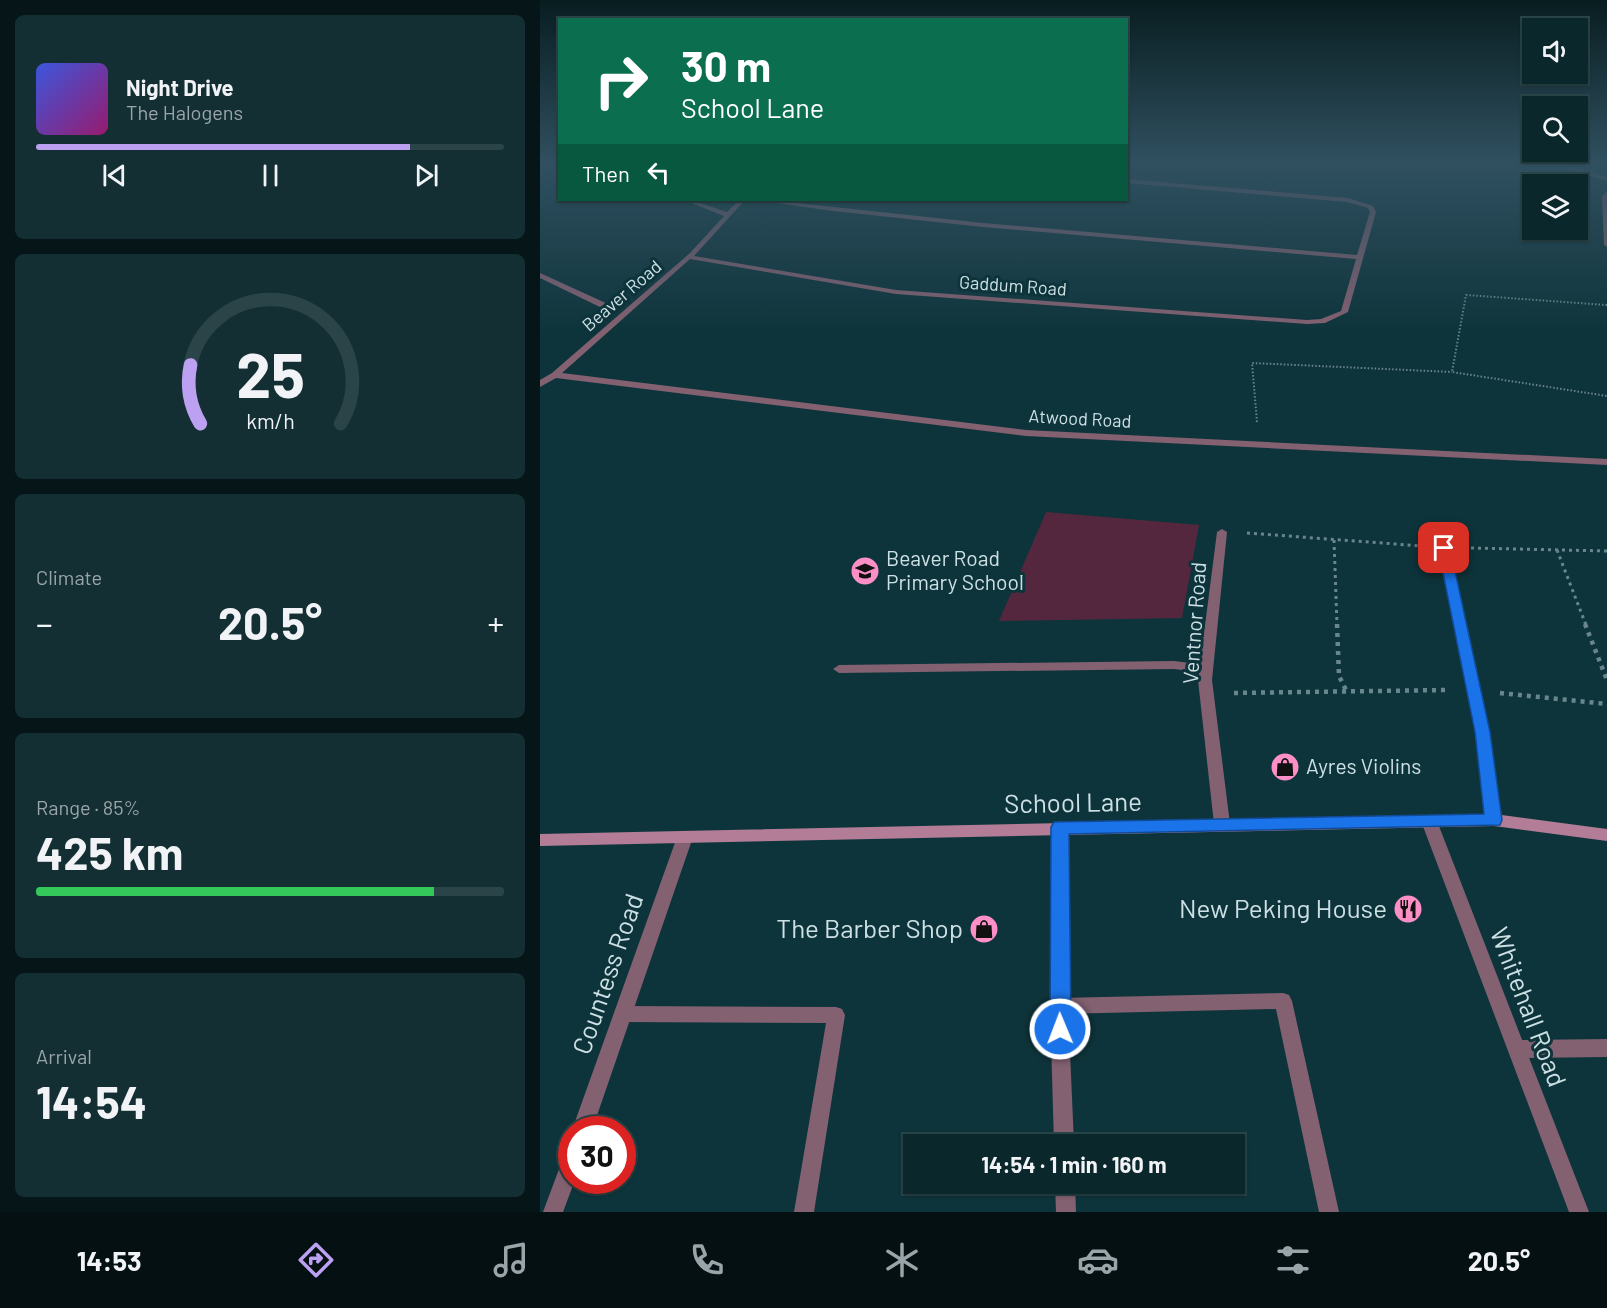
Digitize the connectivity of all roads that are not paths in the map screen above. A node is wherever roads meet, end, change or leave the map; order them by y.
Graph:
1 (725, 219) edge
2 (902, 219) edge
3 (1371, 219) edge
4 (1606, 219) edge
5 (1607, 245) edge
6 (690, 256) junction
7 (1359, 257) junction
8 (540, 276) edge
9 (605, 306) dead end
10 (555, 375) junction
11 (540, 384) edge
12 (1607, 462) edge
13 (1222, 532) road end
14 (1444, 548) road end
15 (839, 669) dead end
16 (1206, 669) junction
17 (1494, 820) junction
18 (1429, 821) junction
19 (1222, 824) junction
20 (1060, 827) junction
21 (1607, 835) edge
22 (685, 837) junction
23 (540, 840) edge
24 (1059, 1006) junction
25 (623, 1014) junction
26 (1607, 1048) edge
27 (1517, 1049) junction
28 (587, 1116) edge
29 (1064, 1134) edge
30 (560, 1194) edge
31 (1065, 1194) edge
32 (553, 1212) edge
33 (804, 1212) edge
34 (1066, 1212) edge
35 (1329, 1212) edge
36 (1579, 1212) edge

1 - 6 street, Beaver Road
2 - 7 street
3 - 7 street
4 - 5 street
6 - 7 street, Gaddum Road
6 - 10 street, Beaver Road
8 - 9 street
10 - 11 street, Beaver Road
10 - 12 street, Atwood Road
13 - 16 street, Ventnor Road
14 - 17 street
15 - 16 street
16 - 19 street, Ventnor Road
17 - 18 street, School Lane
17 - 21 street, School Lane
18 - 19 street, School Lane
18 - 27 street, Whitehall Road
19 - 20 street, School Lane
20 - 22 street, School Lane
20 - 24 street
22 - 23 street, School Lane
22 - 25 street, Countess Road
24 - 29 street
24 - 35 street
25 - 28 street, Countess Road
25 - 33 street
26 - 27 street
27 - 36 street, Whitehall Road
30 - 32 street
31 - 34 street

